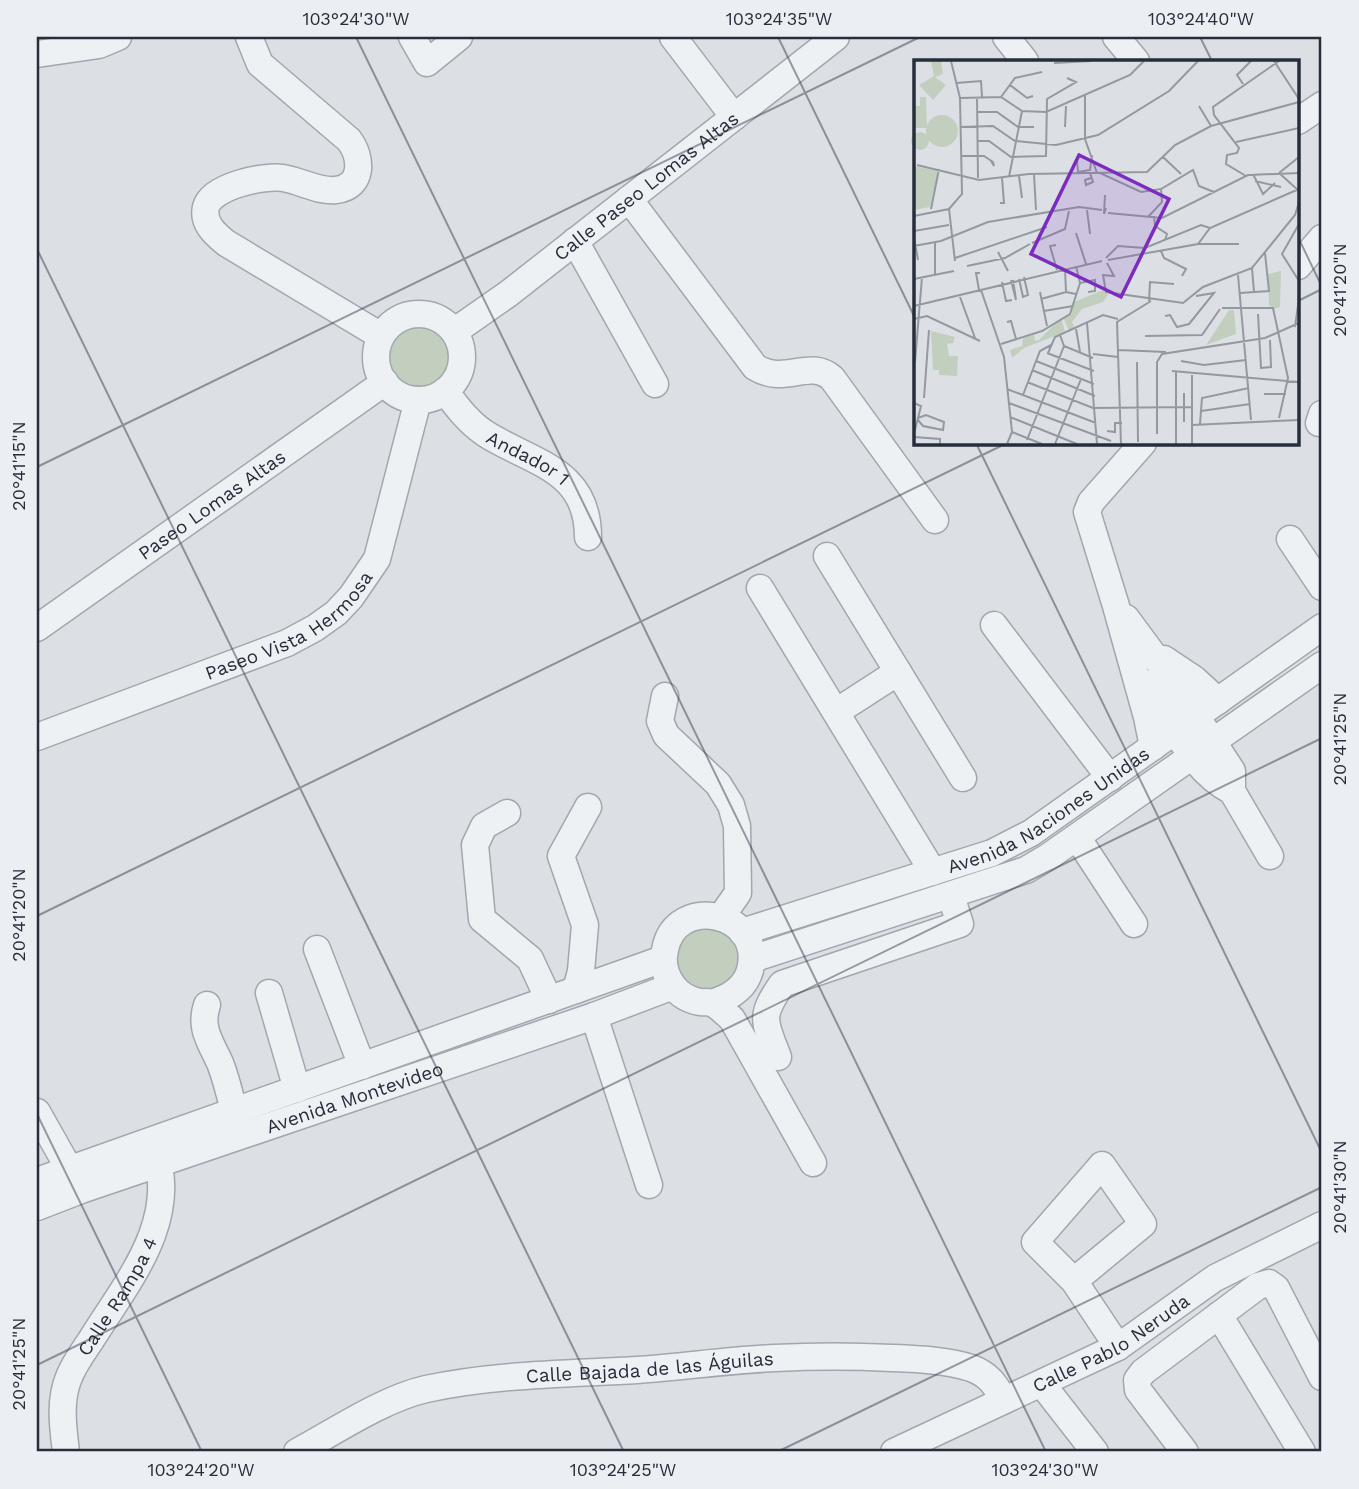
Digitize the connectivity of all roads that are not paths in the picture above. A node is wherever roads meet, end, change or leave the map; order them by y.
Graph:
1 (118, 37) edge
2 (248, 37) edge
3 (412, 37) edge
4 (459, 37) edge
5 (673, 37) edge
6 (836, 37) edge
7 (1006, 37) edge
8 (1116, 37) edge
9 (37, 54) edge
10 (1025, 60) edge
11 (1135, 60) edge
12 (1322, 104) edge
13 (734, 117) junction
14 (1300, 120) edge
15 (629, 199) junction
16 (1322, 238) edge
17 (575, 242) junction
18 (1300, 264) edge
19 (454, 331) junction
20 (382, 336) junction
21 (385, 383) junction
22 (655, 384) dead end
23 (445, 391) junction
24 (418, 400) junction
25 (1142, 444) edge
26 (935, 520) dead end
27 (587, 537) dead end
28 (1290, 539) dead end
29 (827, 556) dead end
30 (760, 587) dead end
31 (1322, 587) edge
32 (994, 625) dead end
33 (1322, 627) edge
34 (37, 628) edge
35 (1139, 656) junction
36 (1322, 665) edge
37 (898, 672) junction
38 (665, 696) dead end
39 (1218, 701) junction
40 (836, 712) junction
41 (1186, 724) junction
42 (37, 737) edge
43 (1153, 747) junction
44 (1203, 748) junction
45 (963, 778) dead end
46 (1110, 778) junction
47 (588, 807) dead end
48 (507, 813) dead end
49 (1077, 837) junction
50 (1270, 856) dead end
51 (933, 872) junction
52 (951, 895) junction
53 (721, 916) junction
54 (1134, 924) dead end
55 (742, 932) junction
56 (317, 949) dead end
57 (663, 959) junction
58 (752, 959) junction
59 (673, 986) junction
60 (576, 990) junction
61 (269, 993) dead end
62 (735, 993) junction
63 (549, 999) junction
64 (711, 1003) junction
65 (768, 1004) junction
66 (206, 1006) dead end
67 (594, 1016) junction
68 (778, 1057) dead end
69 (362, 1066) junction
70 (297, 1088) junction
71 (234, 1111) junction
72 (37, 1112) edge
73 (155, 1152) junction
74 (813, 1163) dead end
75 (75, 1179) junction
76 (37, 1181) edge
77 (649, 1185) dead end
78 (37, 1207) edge
79 (1322, 1225) edge
80 (1074, 1281) dead end
81 (1219, 1315) junction
82 (1118, 1348) junction
83 (1322, 1377) edge
84 (1042, 1384) junction
85 (1004, 1399) junction
86 (66, 1452) edge
87 (298, 1452) edge
88 (894, 1452) edge
89 (1095, 1452) edge
90 (1185, 1452) edge
91 (1302, 1452) edge

1 - 9 street
2 - 20 street
3 - 4 street
5 - 13 street
6 - 13 street, Calle Paseo Lomas Altas
7 - 10 street
8 - 11 street
12 - 14 street
13 - 15 street, Calle Paseo Lomas Altas
15 - 17 street, Calle Paseo Lomas Altas
15 - 26 street
16 - 18 street
17 - 19 street, Calle Paseo Lomas Altas
17 - 22 street
19 - 20 street
19 - 23 street
20 - 21 street
21 - 24 street
21 - 34 street, Paseo Lomas Altas
23 - 24 street
23 - 27 street, Andador 1
24 - 42 street, Paseo Vista Hermosa
25 - 35 street
28 - 31 street
29 - 37 street
30 - 40 street
32 - 46 street
33 - 39 street, Avenida Naciones Unidas
35 - 39 street
35 - 41 street
35 - 43 street
36 - 44 street, Avenida Naciones Unidas
37 - 40 street
37 - 45 street
38 - 53 street
39 - 41 street, Avenida Naciones Unidas
40 - 51 street
41 - 43 street, Avenida Naciones Unidas
41 - 44 street
43 - 46 street, Avenida Naciones Unidas
44 - 49 street, Avenida Naciones Unidas
44 - 50 street
46 - 51 street, Avenida Naciones Unidas
47 - 60 street
48 - 63 street
49 - 52 street, Avenida Naciones Unidas
49 - 54 street
51 - 55 street, Avenida Naciones Unidas
52 - 58 street, Avenida Naciones Unidas
52 - 65 street
53 - 55 street
53 - 57 street
55 - 58 street
56 - 69 street
57 - 59 street
57 - 60 street, Avenida Montevideo
58 - 62 street
59 - 64 street
59 - 67 street, Avenida Montevideo
60 - 63 street, Avenida Montevideo
61 - 70 street
62 - 64 street
62 - 65 street
63 - 69 street, Avenida Montevideo
64 - 74 street
65 - 68 street
66 - 71 street
67 - 73 street, Avenida Montevideo
67 - 77 street
69 - 70 street, Avenida Montevideo
70 - 71 street, Avenida Montevideo
71 - 73 street, Avenida Montevideo
72 - 75 street
73 - 75 street, Avenida Montevideo
73 - 86 street, Calle Rampa 4
75 - 76 street, Avenida Montevideo
75 - 78 street, Avenida Montevideo
79 - 82 street, Calle Pablo Neruda
80 - 82 street
81 - 83 street
81 - 90 street
81 - 91 street
82 - 84 street, Calle Pablo Neruda
84 - 85 street, Calle Pablo Neruda
84 - 89 street
85 - 87 street, Calle Bajada de las Águilas
85 - 88 street, Calle Pablo Neruda

